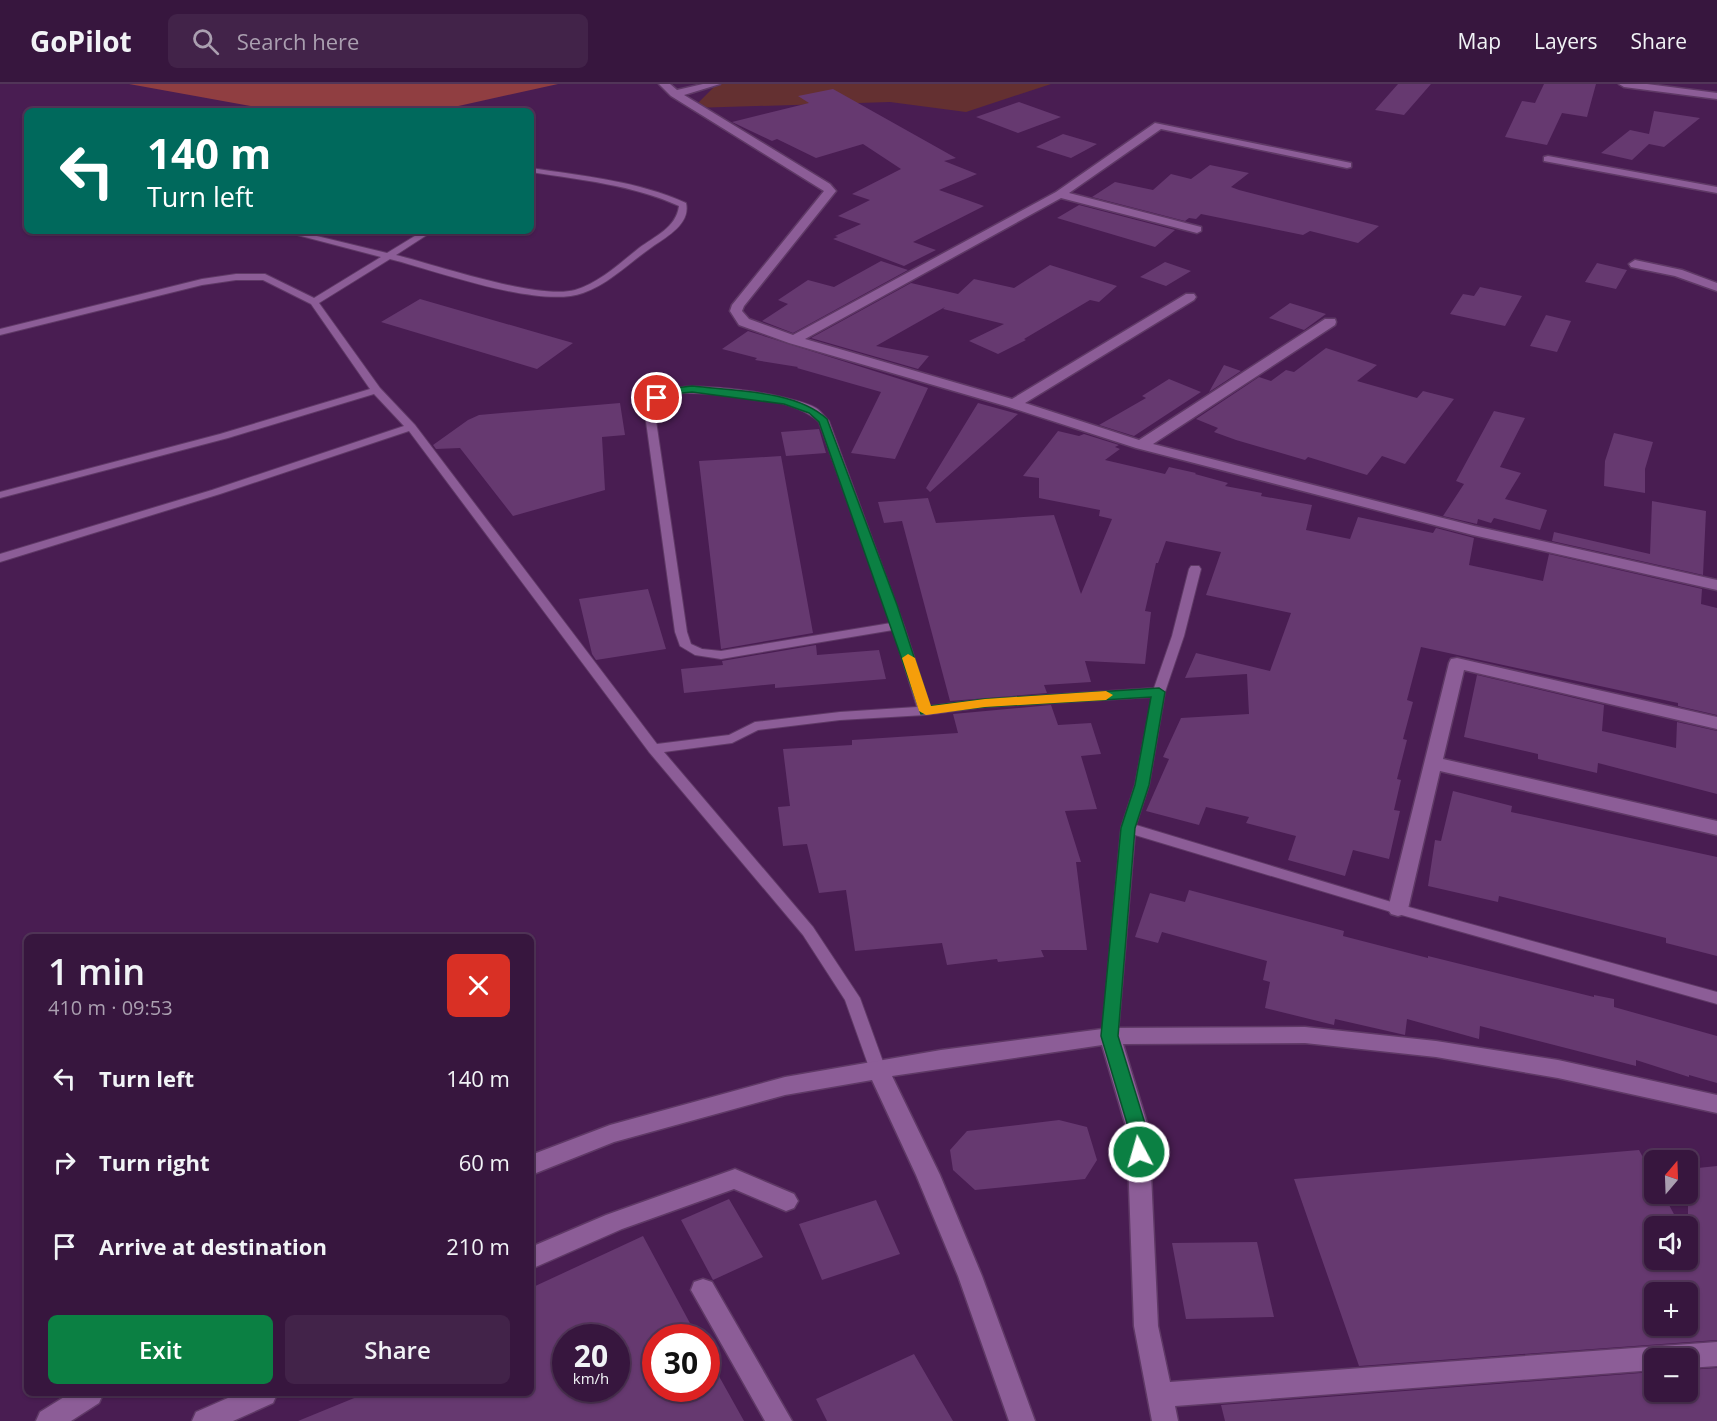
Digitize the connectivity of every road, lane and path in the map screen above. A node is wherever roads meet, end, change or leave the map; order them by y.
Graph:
1 (664, 84) edge
2 (715, 84) edge
3 (1624, 84) edge
4 (675, 94) junction
5 (1717, 96) edge
6 (1548, 159) dead end
7 (1347, 165) dead end
8 (534, 171) edge
9 (1717, 190) edge
10 (1060, 194) junction
11 (1197, 229) dead end
12 (298, 234) edge
13 (424, 234) edge
14 (390, 256) junction
15 (1635, 264) dead end
16 (1717, 287) edge
17 (1190, 297) dead end
18 (314, 302) junction
19 (1330, 322) dead end
20 (0, 332) edge
21 (794, 340) junction
22 (376, 390) junction
23 (1014, 404) junction
24 (411, 427) junction
25 (1142, 445) junction
26 (0, 495) edge
27 (0, 558) edge
28 (1195, 569) dead end
29 (1717, 585) edge
30 (898, 626) junction
31 (1159, 692) junction
32 (926, 711) junction
33 (1717, 723) edge
34 (654, 749) junction
35 (1433, 763) junction
36 (1128, 828) junction
37 (1717, 828) edge
38 (1398, 909) junction
39 (1717, 998) edge
40 (1110, 1036) junction
41 (878, 1071) junction
42 (1717, 1104) edge
43 (534, 1164) edge
44 (786, 1201) dead end
45 (534, 1257) edge
46 (703, 1290) dead end
47 (1717, 1354) edge
48 (1160, 1395) junction
49 (87, 1396) edge
50 (260, 1396) edge
51 (49, 1421) edge
52 (205, 1421) edge
53 (778, 1421) edge
54 (1022, 1421) edge
55 (1165, 1421) edge

1 - 4 street
2 - 4 street
3 - 5 street
4 - 21 street
6 - 9 street
7 - 10 street
8 - 14 lane
10 - 11 street
10 - 21 street
12 - 14 lane
13 - 14 lane
14 - 18 lane
15 - 16 street
17 - 23 street
18 - 20 lane
18 - 22 lane
19 - 25 street
21 - 23 street
22 - 24 lane
22 - 26 lane
23 - 25 street
24 - 27 lane
24 - 34 lane
25 - 29 street
28 - 31 lane
30 - 30 lane
30 - 32 lane
31 - 32 lane
31 - 36 lane
32 - 34 lane
33 - 35 street
34 - 41 lane
35 - 37 street
35 - 38 street
36 - 38 lane
36 - 40 lane
38 - 39 lane
40 - 41 street
40 - 42 street
40 - 48 street
41 - 43 street
41 - 54 street
44 - 45 street
46 - 53 street
47 - 48 street
48 - 55 street
49 - 51 street
50 - 52 street

